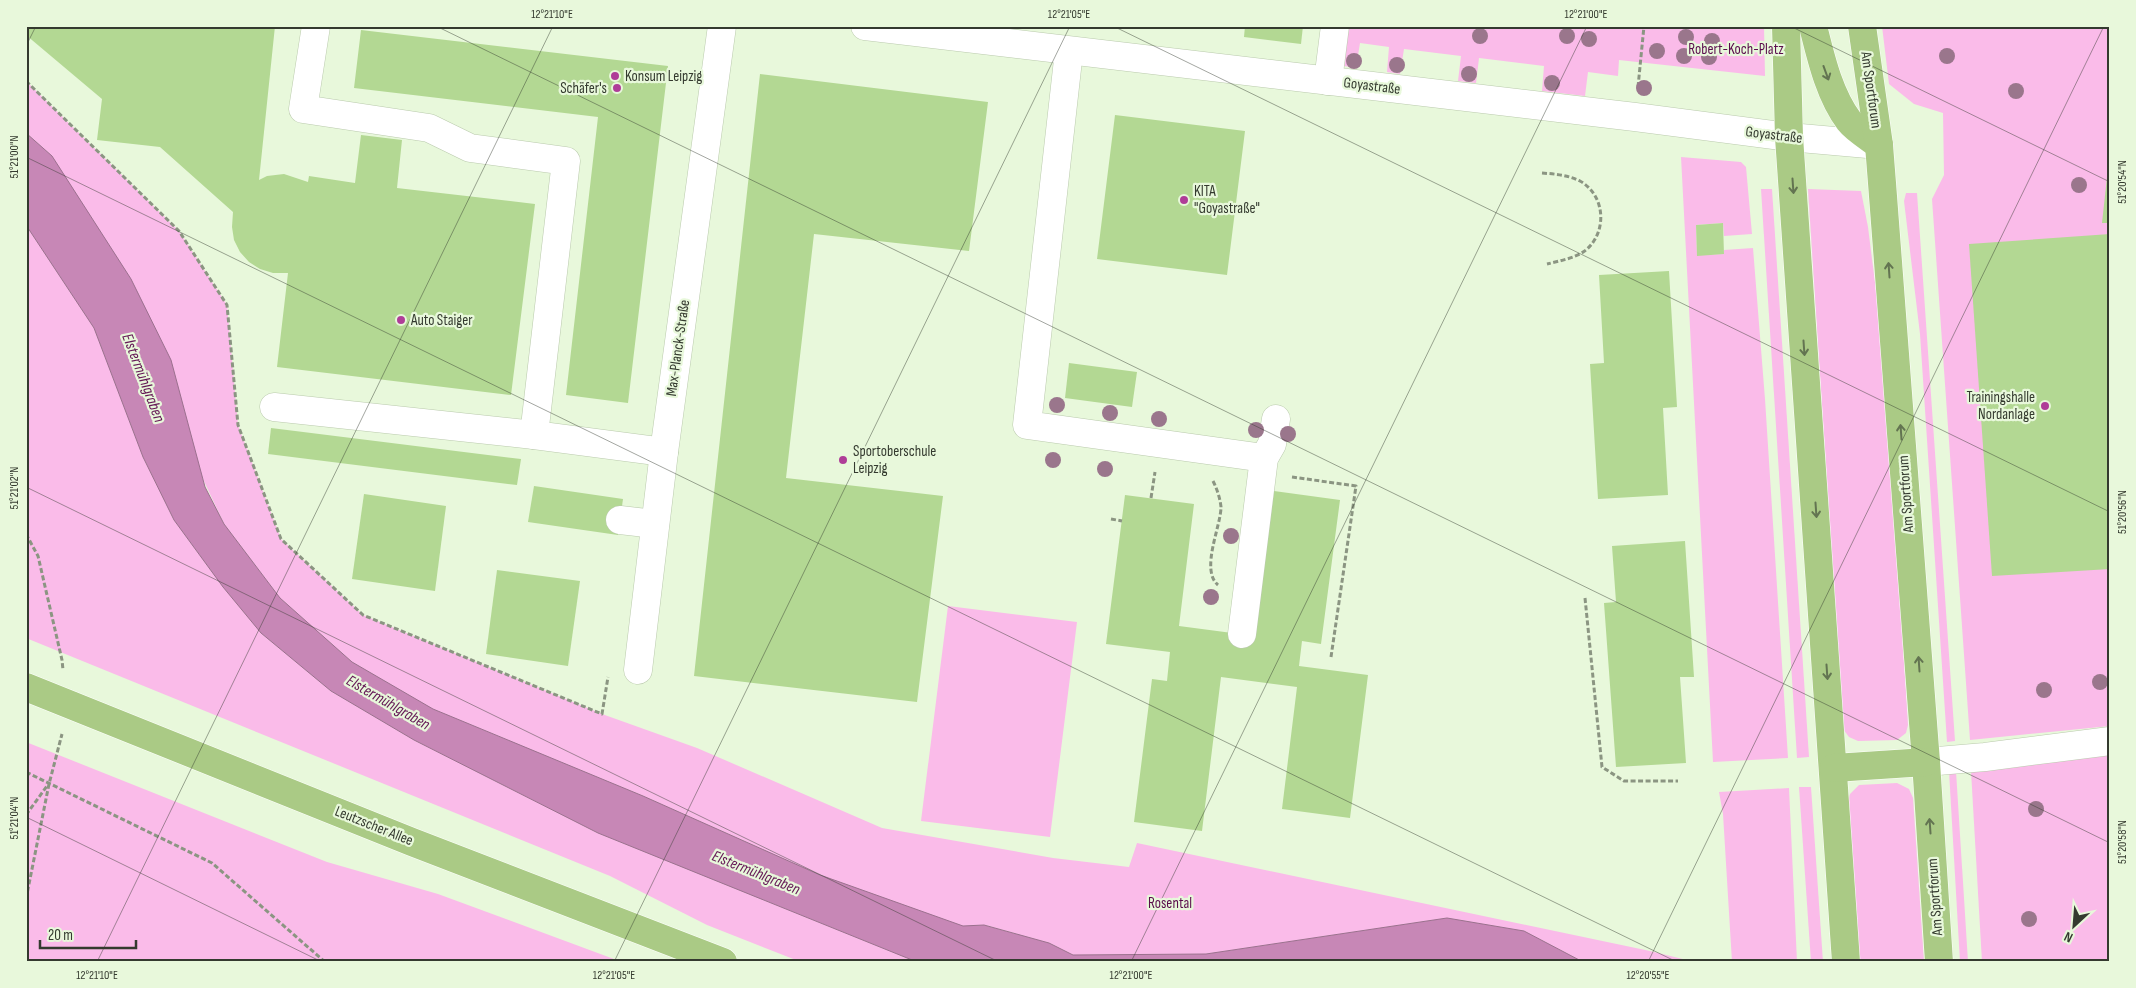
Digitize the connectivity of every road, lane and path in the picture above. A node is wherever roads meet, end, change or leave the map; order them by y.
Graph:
1 (316, 26) edge
2 (722, 26) edge
3 (865, 26) edge
4 (1335, 26) edge
5 (1644, 26) edge
6 (1786, 26) edge
7 (1813, 26) edge
8 (1862, 26) edge
9 (1069, 51) junction
10 (26, 81) edge
11 (1328, 82) junction
12 (1635, 117) junction
13 (1789, 137) junction
14 (1879, 145) junction
15 (1542, 173) dead end
16 (1547, 264) dead end
17 (274, 407) dead end
18 (1276, 419) dead end
19 (534, 435) junction
20 (664, 452) junction
21 (1263, 466) junction
22 (1155, 471) dead end
23 (1210, 476) dead end
24 (1151, 498) dead end
25 (1111, 519) dead end
26 (620, 520) dead end
27 (1122, 521) dead end
28 (655, 524) junction
29 (26, 534) edge
30 (1585, 598) dead end
31 (1246, 604) junction
32 (1242, 634) dead end
33 (1331, 657) dead end
34 (638, 670) joint
35 (26, 687) edge
36 (64, 702) junction
37 (2110, 740) edge
38 (1926, 762) junction
39 (1834, 768) junction
40 (26, 772) edge
41 (1678, 781) dead end
42 (49, 784) junction
43 (26, 815) edge
44 (26, 899) edge
45 (325, 962) edge
46 (723, 962) edge
47 (1846, 962) edge
48 (1939, 962) edge

1 - 19 street
2 - 20 street, Max-Planck-Straße
3 - 9 street, Goyastraße
4 - 11 street
5 - 12 path
6 - 13 main road
7 -> 14 main road
8 - 14 main road, Am Sportforum
9 - 11 street, Goyastraße
9 - 21 street
10 - 34 path
11 - 12 street, Goyastraße
12 - 13 street, Goyastraße
13 - 14 street, Goyastraße
13 -> 39 main road
38 -> 14 main road, Am Sportforum
15 - 16 path
17 - 19 street
18 - 21 street
19 - 20 street
20 - 28 street, Max-Planck-Straße
21 - 31 street
21 - 33 path
22 - 24 path
23 - 31 path
25 - 27 path
26 - 28 street
28 - 34 street, Max-Planck-Straße
29 - 36 path
30 - 41 path
31 - 32 street
35 - 36 main road, Leutzscher Allee
36 - 42 path
36 - 46 main road, Leutzscher Allee
37 - 38 street
38 - 39 main road
48 -> 38 main road, Am Sportforum
39 - 47 main road
40 - 42 path
42 - 43 path
42 - 44 path
42 - 45 path

